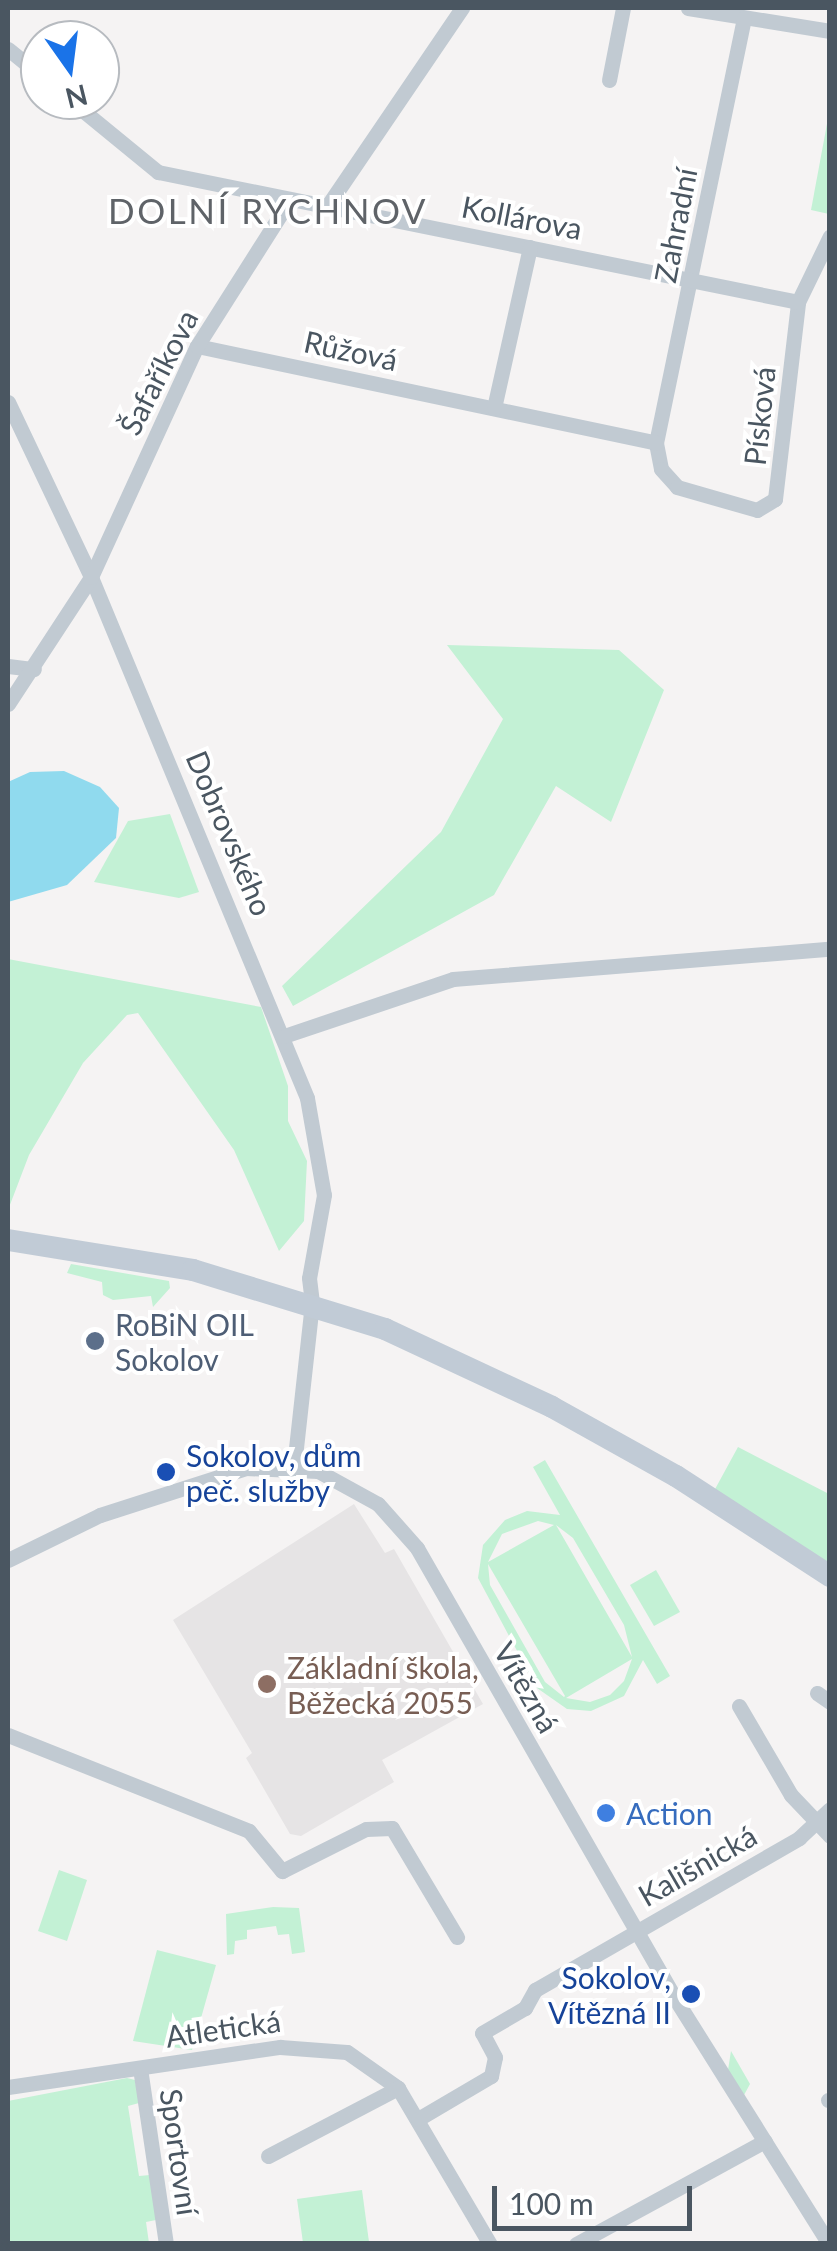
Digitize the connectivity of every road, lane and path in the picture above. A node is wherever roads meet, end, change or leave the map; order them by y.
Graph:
1 (462, 8) edge
2 (622, 8) edge
3 (688, 8) edge
4 (744, 18) junction
5 (830, 31) edge
6 (608, 80) dead end
7 (94, 120) edge
8 (290, 201) junction
9 (326, 208) junction
10 (830, 236) edge
11 (530, 247) junction
12 (692, 278) junction
13 (798, 302) junction
14 (197, 346) junction
15 (8, 402) edge
16 (494, 408) junction
17 (656, 443) junction
18 (91, 576) junction
19 (8, 666) edge
20 (34, 669) junction
21 (8, 704) edge
22 (829, 948) edge
23 (284, 1036) junction
24 (8, 1240) edge
25 (312, 1304) junction
26 (294, 1466) junction
27 (8, 1560) edge
28 (830, 1576) edge
29 (739, 1706) dead end
30 (8, 1735) edge
31 (830, 1809) edge
32 (816, 1824) junction
33 (830, 1836) edge
34 (638, 1932) junction
35 (457, 1937) dead end
36 (140, 2068) junction
37 (8, 2087) edge
38 (398, 2088) junction
39 (418, 2119) junction
40 (765, 2141) junction
41 (268, 2156) dead end
42 (166, 2244) edge
43 (490, 2244) edge
44 (576, 2244) edge
45 (829, 2244) edge

1 - 9 street
2 - 6 street
3 - 4 street
4 - 5 street
4 - 12 street, Zahradní
7 - 8 street, Kollárova
8 - 9 street, Kollárova
8 - 14 street, Šafaříkova
9 - 11 street, Kollárova
10 - 13 street, Písková
11 - 12 street, Kollárova
11 - 16 street
12 - 13 street
12 - 17 street, Zahradní
13 - 17 street, Písková
14 - 16 street, Růžová
14 - 18 street, Šafaříkova
15 - 18 street, Dobrovského
16 - 17 street, Růžová
18 - 20 street, Šafaříkova
18 - 23 street, Dobrovského
19 - 20 street
20 - 21 street, Šafaříkova
22 - 23 street
23 - 25 street, Dobrovského
24 - 25 main road
25 - 26 street, Dobrovského
25 - 28 main road
26 - 27 street, Vítězná
26 - 34 street, Vítězná
29 - 32 street
30 - 35 street
31 - 32 street, Kališnická
32 - 33 street
32 - 34 street, Kališnická
34 - 39 street
34 - 40 street, Vítězná
36 - 37 street, Atletická
36 - 38 street, Atletická
36 - 42 street, Sportovní
38 - 39 street, Atletická
38 - 41 street
39 - 43 street, Atletická
40 - 44 street
40 - 45 street, Vítězná

